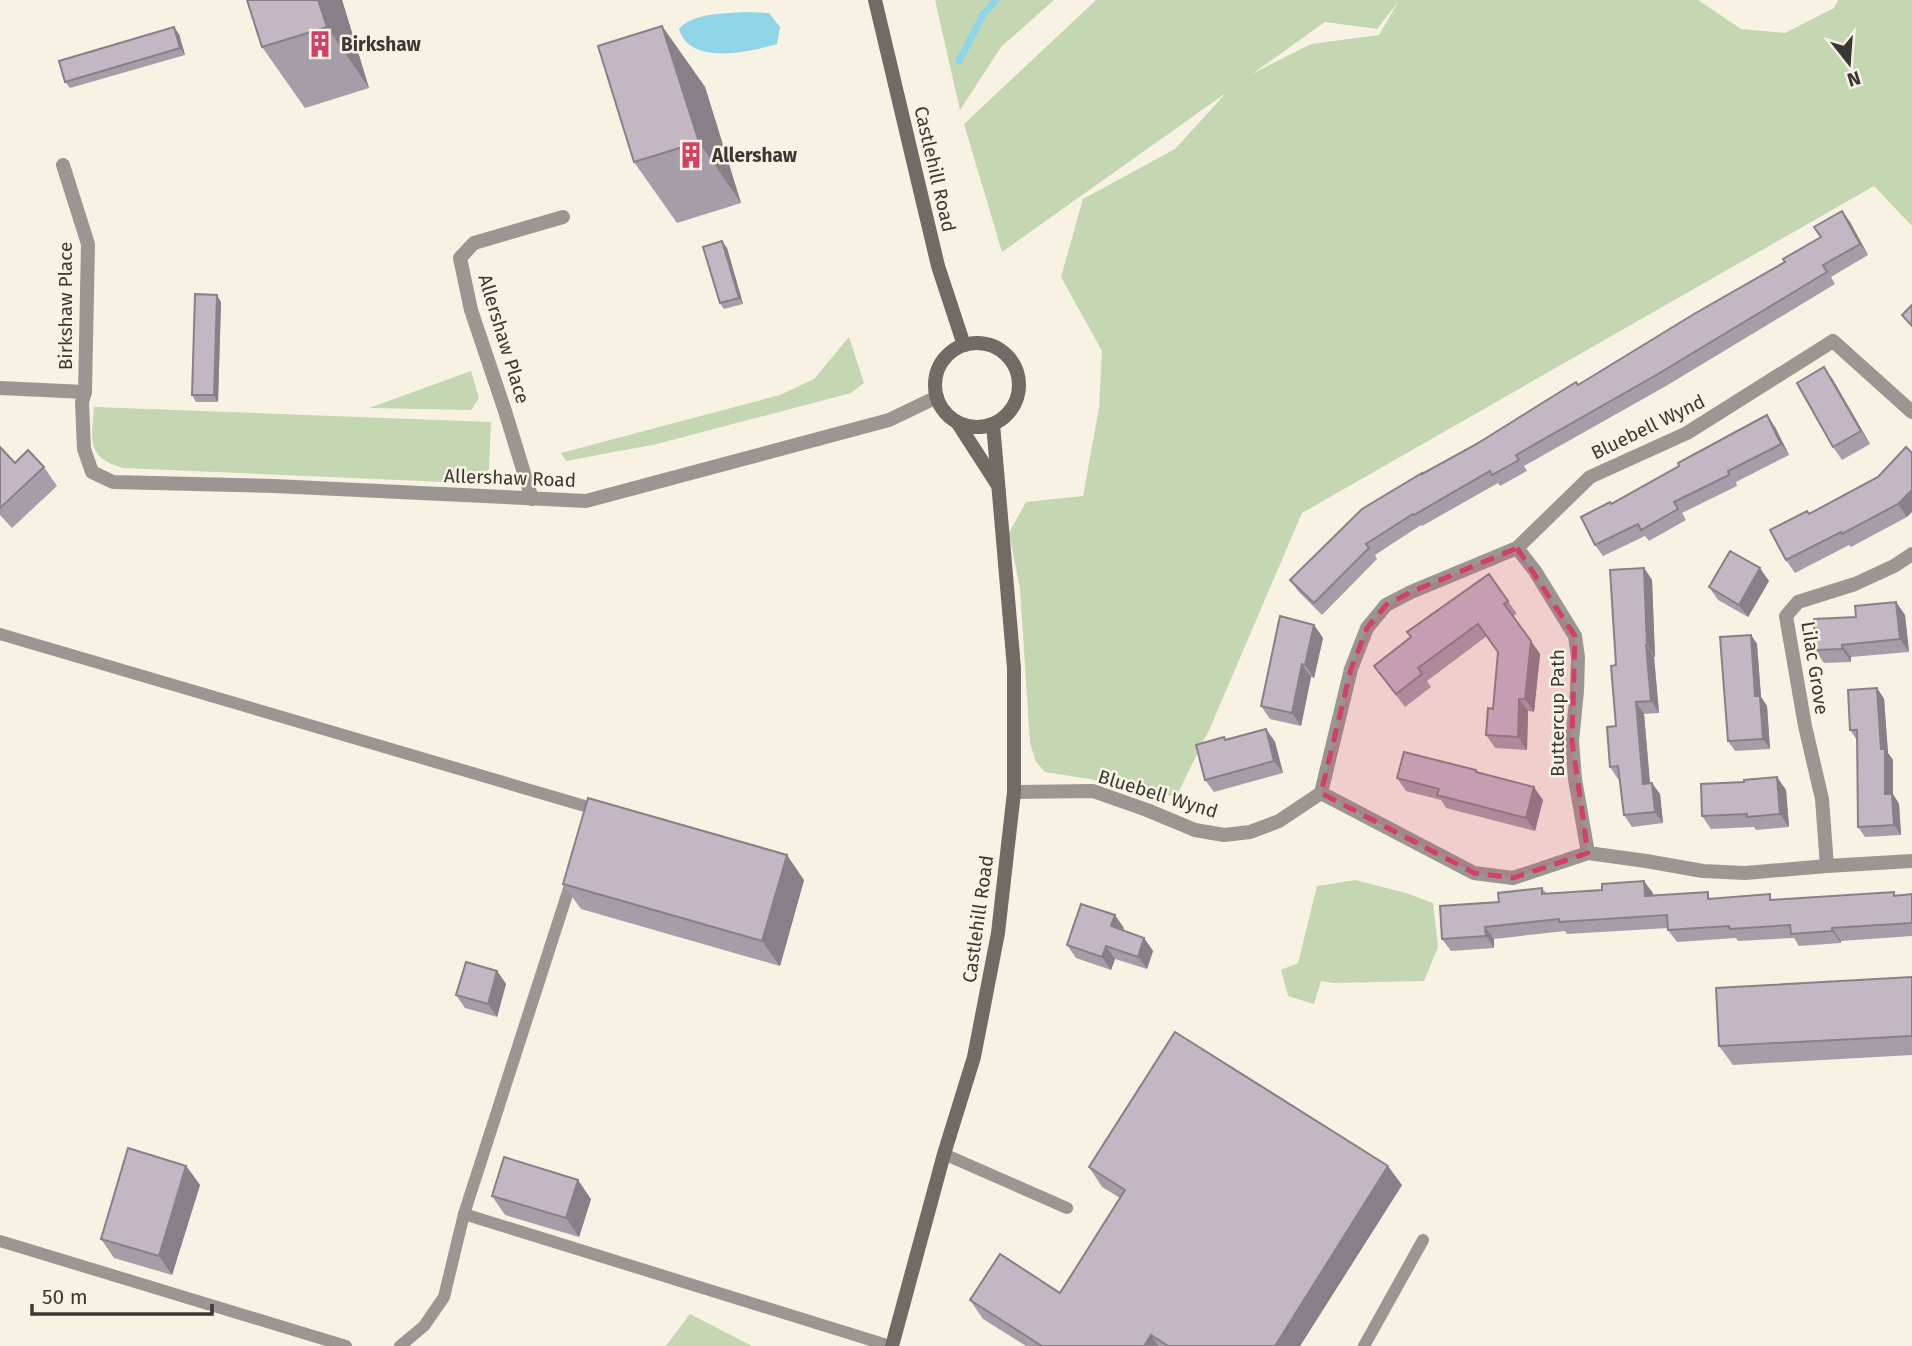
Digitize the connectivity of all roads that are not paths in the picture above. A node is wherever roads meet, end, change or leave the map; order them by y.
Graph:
1 (875, 0) edge
2 (63, 165) dead end
3 (563, 217) dead end
4 (964, 345) junction
5 (0, 388) edge
6 (85, 392) junction
7 (937, 397) junction
8 (1912, 412) edge
9 (957, 422) junction
10 (993, 424) junction
11 (84, 449) joint
12 (998, 485) junction
13 (532, 499) junction
14 (1517, 548) junction
15 (1912, 554) edge
16 (0, 634) edge
17 (1014, 792) junction
18 (1321, 793) junction
19 (590, 822) edge
20 (1588, 853) junction
21 (1912, 861) edge
22 (578, 862) edge
23 (1827, 866) junction
24 (944, 1154) junction
25 (1067, 1208) dead end
26 (464, 1214) junction
27 (1423, 1240) dead end
28 (0, 1241) edge
29 (346, 1346) edge
30 (400, 1346) edge
31 (891, 1346) edge
32 (1364, 1346) edge

1 - 4 main road, Castlehill Road
2 - 6 street, Birkshaw Place
3 - 13 street, Allershaw Place
4 - 7 main road
4 - 10 main road
5 - 6 street
6 - 11 street, Birkshaw Place
7 - 9 main road, Castlehill Road
7 - 13 street, Allershaw Road
8 - 14 street, Bluebell Wynd
9 - 10 main road
9 - 12 main road, Castlehill Road
10 - 12 main road, Castlehill Road
11 - 13 street, Allershaw Road
12 - 17 main road, Castlehill Road
14 - 18 street, Bluebell Wynd
14 - 20 street, Buttercup Path
15 - 23 street, Lilac Grove
16 - 19 lane
17 - 18 street, Bluebell Wynd
17 - 24 main road, Castlehill Road
18 - 20 street
20 - 23 street
21 - 23 street
22 - 26 lane
24 - 25 lane
24 - 31 main road, Castlehill Road
26 - 30 lane
26 - 31 lane
27 - 32 lane
28 - 29 lane

